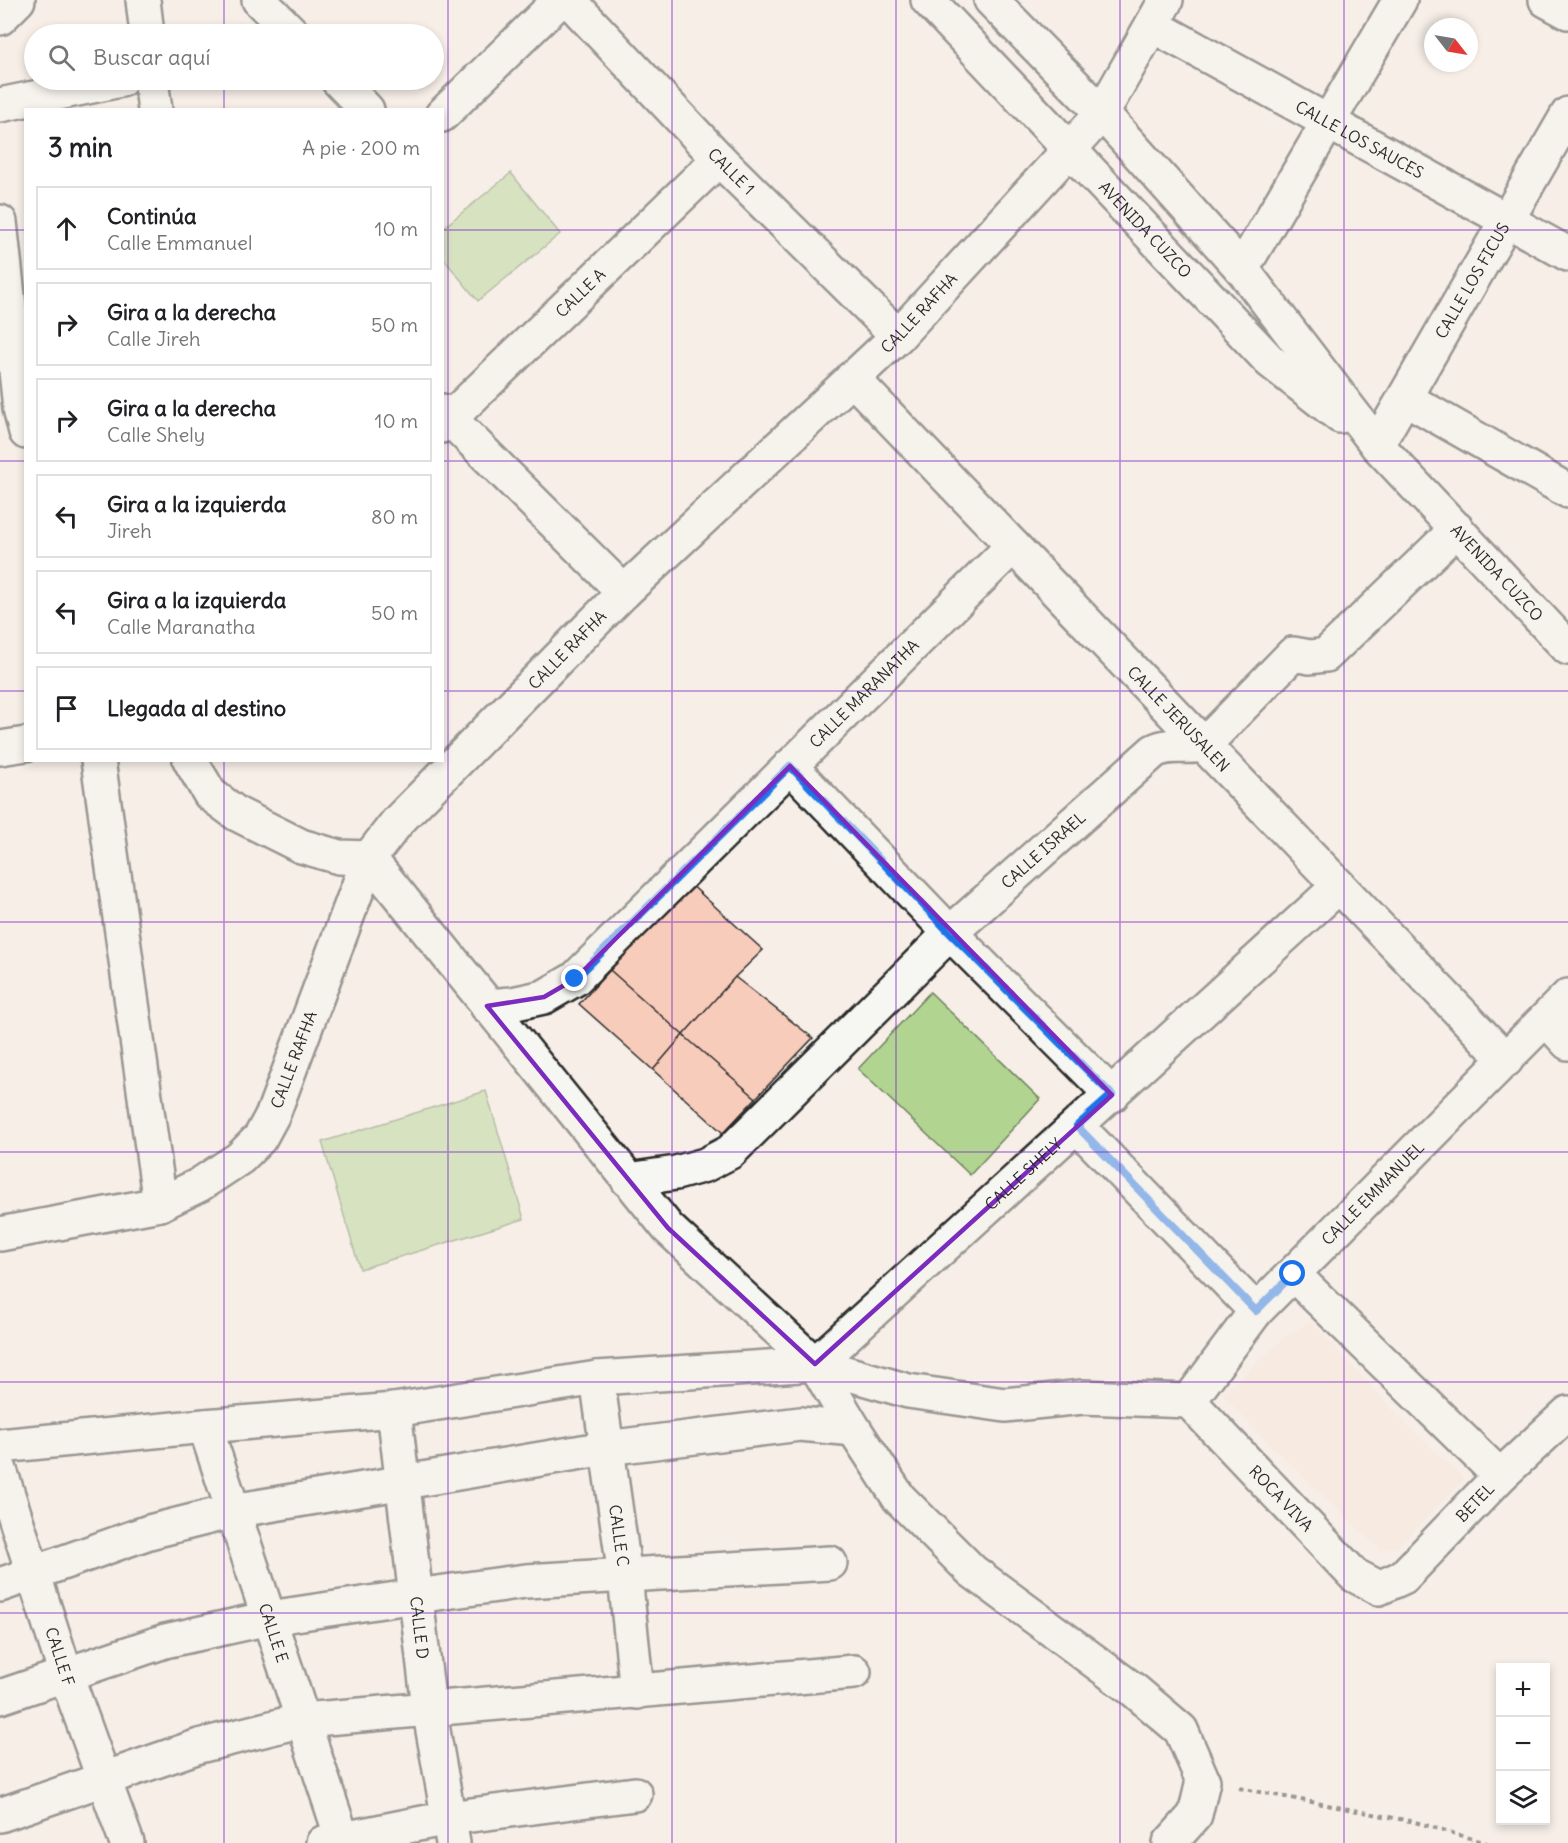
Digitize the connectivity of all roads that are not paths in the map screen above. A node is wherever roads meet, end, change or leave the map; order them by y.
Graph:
1 (18, 0) edge
2 (143, 0) edge
3 (259, 0) edge
4 (560, 0) edge
5 (569, 0) edge
6 (928, 0) edge
7 (991, 0) edge
8 (1400, 0) edge
9 (1546, 0) edge
10 (1159, 12) edge
11 (1568, 12) edge
12 (0, 18) edge
13 (146, 24) edge
14 (283, 24) edge
15 (73, 90) edge
16 (152, 90) edge
17 (348, 90) edge
18 (0, 105) edge
19 (154, 108) edge
20 (365, 108) edge
21 (1102, 112) junction
22 (444, 113) edge
23 (1568, 114) edge
24 (1329, 122) junction
25 (1070, 149) junction
26 (719, 159) junction
27 (1507, 220) junction
28 (0, 222) edge
29 (1568, 254) edge
30 (1242, 269) junction
31 (898, 336) junction
32 (852, 378) junction
33 (1405, 398) junction
34 (18, 415) edge
35 (445, 418) edge
36 (1377, 445) junction
37 (1568, 492) edge
38 (1456, 529) junction
39 (1013, 546) junction
40 (624, 592) junction
41 (1568, 648) edge
42 (24, 744) edge
43 (1204, 745) junction
44 (0, 748) edge
45 (98, 762) edge
46 (191, 762) edge
47 (790, 766) junction
48 (369, 858) junction
49 (1339, 886) junction
50 (950, 933) junction
51 (487, 1006) junction
52 (1557, 1008) edge
53 (1568, 1043) edge
54 (1506, 1060) junction
55 (1112, 1095) junction
56 (1077, 1126) junction
57 (628, 1180) junction
58 (160, 1204) junction
59 (0, 1234) edge
60 (1293, 1274) junction
61 (1256, 1311) junction
62 (815, 1364) junction
63 (597, 1378) junction
64 (1189, 1401) junction
65 (394, 1410) junction
66 (1568, 1413) edge
67 (205, 1426) junction
68 (854, 1429) junction
69 (0, 1446) edge
70 (606, 1448) junction
71 (0, 1470) edge
72 (1500, 1476) junction
73 (404, 1482) junction
74 (234, 1511) junction
75 (830, 1563) dead end
76 (32, 1574) junction
77 (625, 1576) junction
78 (0, 1585) edge
79 (1380, 1588) joint
80 (416, 1596) junction
81 (269, 1618) junction
82 (854, 1672) dead end
83 (66, 1675) junction
84 (637, 1692) junction
85 (0, 1696) edge
86 (429, 1708) junction
87 (303, 1720) junction
88 (103, 1778) junction
89 (635, 1794) dead end
90 (0, 1815) edge
91 (451, 1830) edge
92 (333, 1841) edge
93 (128, 1843) edge
94 (1170, 1843) edge

1 - 12 street
2 - 13 street
3 - 14 street
4 - 22 street
5 - 26 street, CALLE 1
6 - 25 street, AVENIDA CUZCO
7 - 21 street, AVENIDA CUZCO
8 - 24 street
9 - 11 street
10 - 21 street, CALLE RAFHA
10 - 24 street, CALLE LOS SAUCES
15 - 18 street
16 - 19 street
17 - 20 street
21 - 25 street, CALLE RAFHA
21 - 30 street, AVENIDA CUZCO
23 - 27 street, CALLE LOS FICUS
24 - 27 street, CALLE LOS SAUCES
24 - 30 street
25 - 31 street, CALLE RAFHA
25 - 36 street, AVENIDA CUZCO
26 - 31 street, CALLE 1
26 - 35 street, CALLE A
27 - 29 street, CALLE LOS SAUCES
27 - 33 street, CALLE LOS FICUS
28 - 34 street
30 - 36 street, AVENIDA CUZCO
31 - 32 street, CALLE RAFHA
32 - 39 street, CALLE JERUSALEN
32 - 40 street, CALLE RAFHA
33 - 36 street, CALLE LOS FICUS
33 - 37 street
35 - 40 street
36 - 38 street, AVENIDA CUZCO
38 - 41 street, AVENIDA CUZCO
38 - 43 street
39 - 43 street, CALLE JERUSALEN
39 - 47 street, CALLE MARANATHA
40 - 48 street, CALLE RAFHA
42 - 44 street
43 - 49 street, CALLE JERUSALEN
43 - 50 street, CALLE ISRAEL
45 - 58 street
46 - 48 street
47 - 50 street
47 - 51 street, CALLE MARANATHA
48 - 51 street
48 - 58 street, CALLE RAFHA
49 - 54 street, CALLE JERUSALEN
49 - 55 street, CALLE SHELY
50 - 55 street
50 - 57 street, CALLE ISRAEL
51 - 57 street
52 - 53 street
52 - 54 street, CALLE EMMANUEL
54 - 60 street, CALLE EMMANUEL
55 - 56 street, CALLE SHELY
56 - 61 street
56 - 62 street, CALLE SHELY
57 - 62 street
58 - 59 street, CALLE RAFHA
60 - 61 street, CALLE EMMANUEL
60 - 72 street
61 - 64 street, CALLE EMMANUEL
62 - 63 street
62 - 64 street
62 - 68 street
63 - 65 street
63 - 70 street, CALLE C
64 - 79 street, ROCA VIVA
65 - 67 street
65 - 73 street, CALLE D
66 - 72 street, BETEL
67 - 69 street
67 - 74 street, CALLE E
68 - 70 street
68 - 94 street
70 - 73 street
70 - 77 street, CALLE C
71 - 76 street, CALLE F
72 - 79 street, BETEL
73 - 74 street
73 - 80 street, CALLE D
74 - 76 street
74 - 81 street, CALLE E
75 - 77 street
76 - 78 street
76 - 83 street, CALLE F
77 - 80 street
77 - 84 street, CALLE C
80 - 81 street
80 - 86 street, CALLE D
81 - 83 street
81 - 87 street, CALLE E
82 - 84 street
83 - 85 street
83 - 88 street, CALLE F
84 - 86 street
86 - 87 street
86 - 91 street, CALLE D
87 - 88 street
87 - 92 street, CALLE E
88 - 90 street
88 - 93 street, CALLE F
89 - 91 street
91 - 92 street

